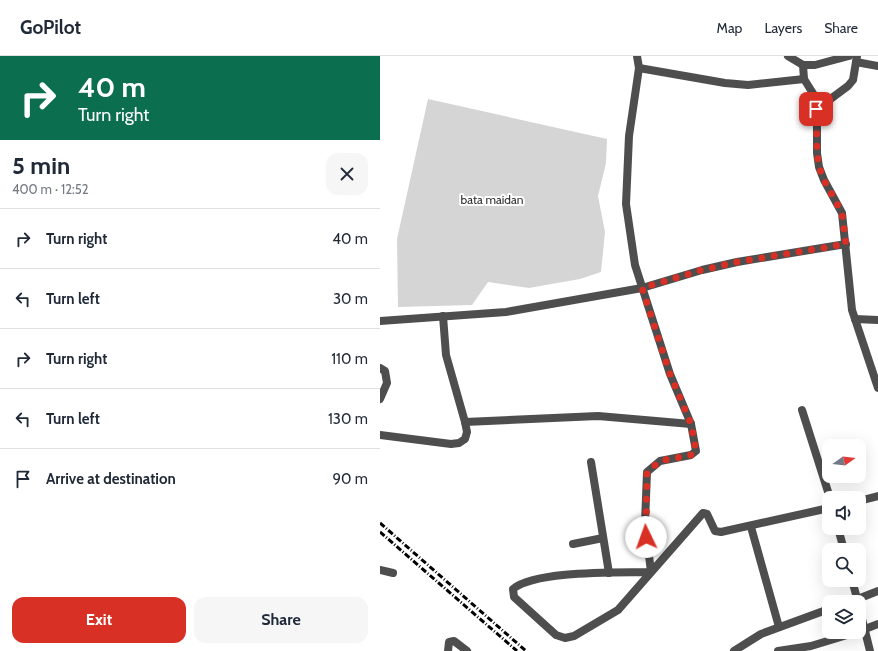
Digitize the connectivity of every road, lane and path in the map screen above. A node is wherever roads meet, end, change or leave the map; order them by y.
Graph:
1 (637, 56) edge
2 (788, 56) edge
3 (849, 56) edge
4 (857, 59) edge
5 (803, 65) junction
6 (878, 66) edge
7 (638, 68) junction
8 (804, 79) junction
9 (816, 109) junction
10 (846, 244) junction
11 (642, 288) junction
12 (443, 316) junction
13 (855, 319) junction
14 (878, 320) edge
15 (380, 321) edge
16 (380, 368) edge
17 (878, 388) edge
18 (380, 399) edge
19 (802, 410) dead end
20 (465, 422) junction
21 (691, 424) junction
22 (380, 435) edge
23 (591, 462) dead end
24 (828, 491) edge
25 (878, 496) edge
26 (866, 499) edge
27 (822, 510) edge
28 (751, 527) junction
29 (603, 538) junction
30 (572, 544) dead end
31 (380, 570) edge
32 (651, 572) junction
33 (393, 573) dead end
34 (609, 573) junction
35 (878, 591) edge
36 (866, 598) edge
37 (822, 612) edge
38 (878, 624) edge
39 (779, 627) junction
40 (866, 627) edge
41 (830, 639) edge
42 (865, 639) edge
43 (448, 651) edge
44 (467, 651) edge
45 (734, 651) edge
46 (778, 651) edge
47 (870, 651) edge

1 - 7 street
2 - 5 street
3 - 5 street
4 - 6 street
4 - 9 street
5 - 8 street
7 - 8 street
7 - 11 street
8 - 9 street
9 - 10 street
10 - 11 street
10 - 13 street
11 - 12 street
11 - 21 street
12 - 15 street
12 - 20 street
13 - 14 street
13 - 17 street
16 - 18 street
19 - 24 street
20 - 21 street
20 - 22 street
21 - 32 street
23 - 29 street
25 - 26 street
27 - 28 street
28 - 32 street
28 - 39 street
29 - 30 street
29 - 34 street
31 - 33 street
32 - 34 street
32 - 34 street
35 - 36 street
37 - 39 street
38 - 40 street
39 - 45 street
41 - 46 street
42 - 47 street
43 - 44 street

